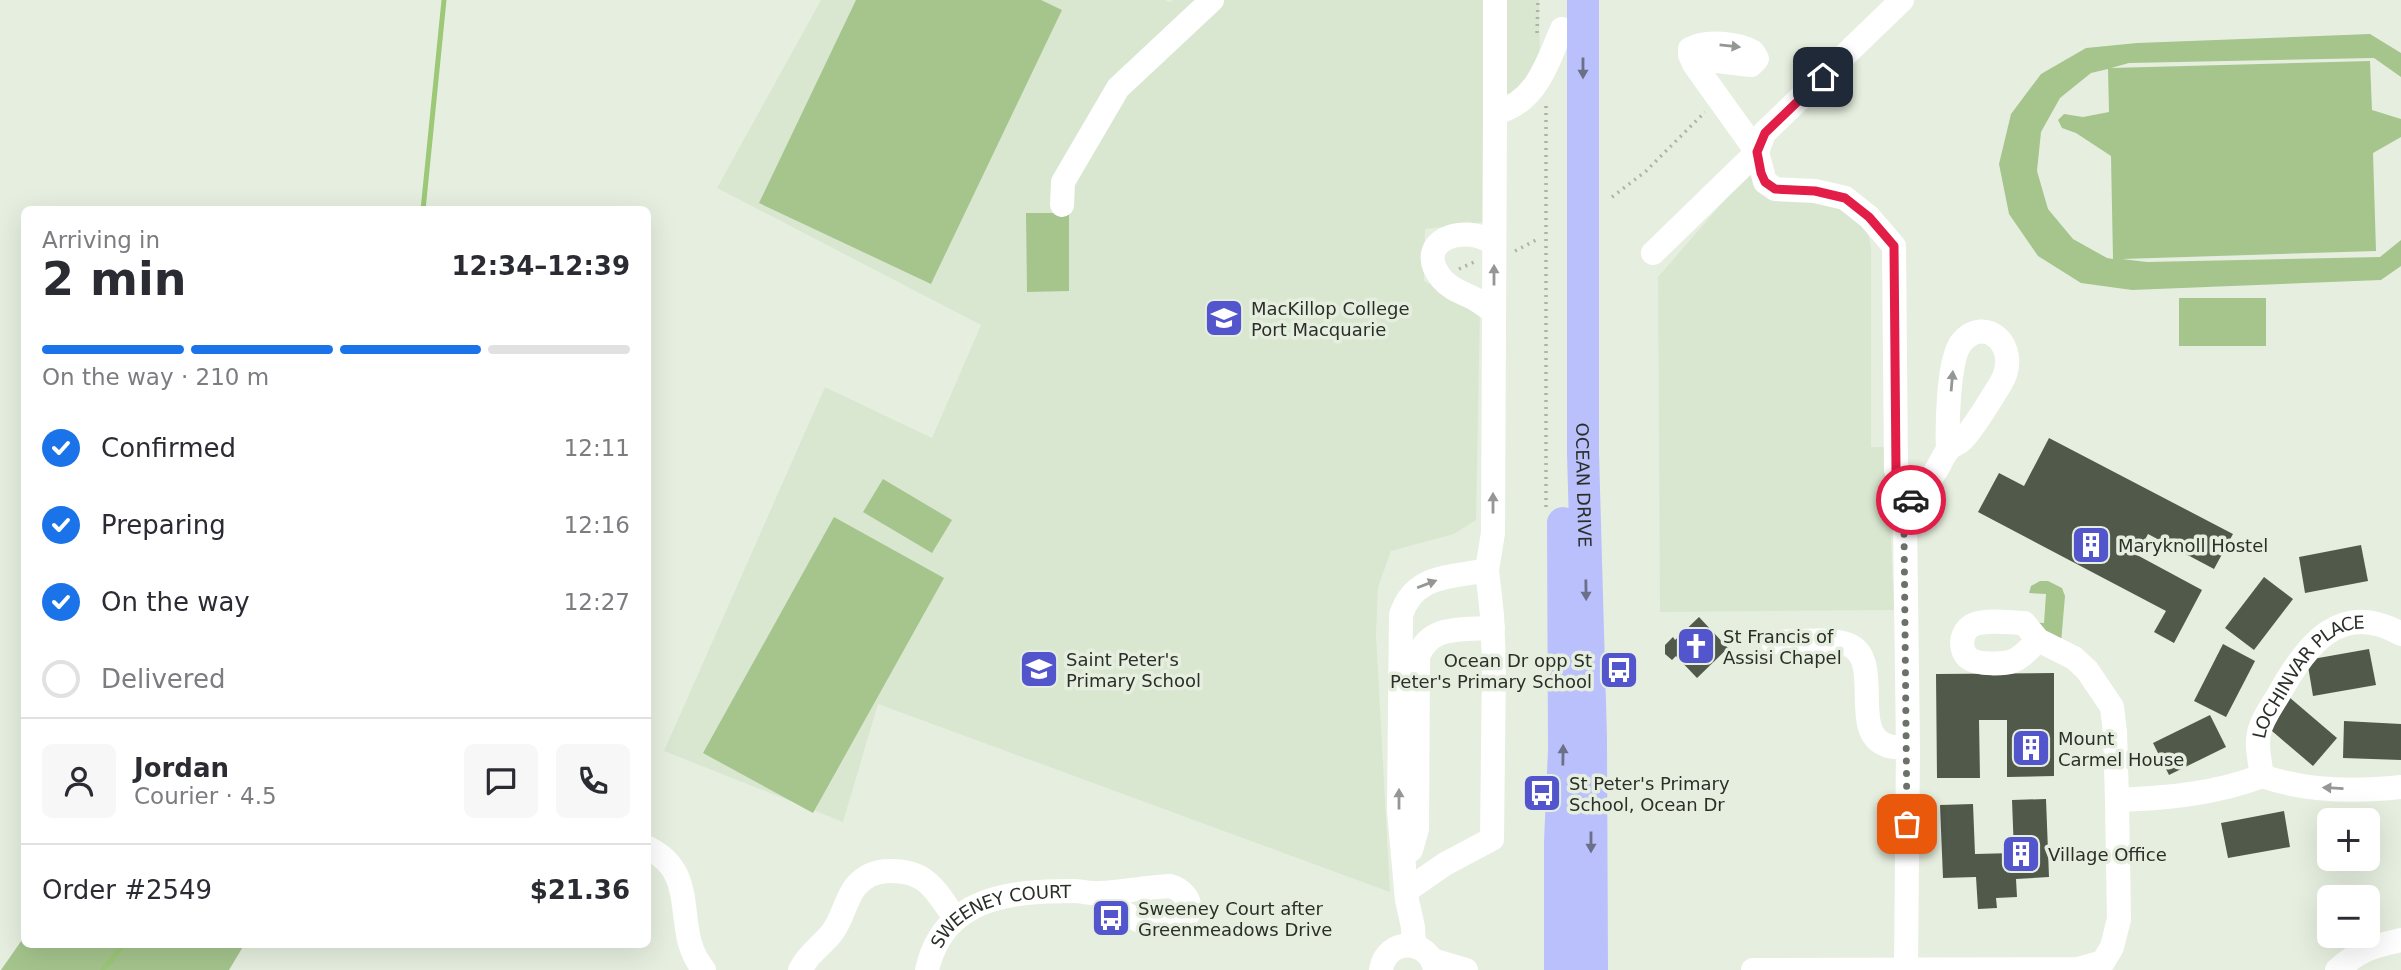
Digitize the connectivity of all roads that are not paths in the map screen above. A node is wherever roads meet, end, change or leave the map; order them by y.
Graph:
1 (1212, 0) edge
2 (1494, 0) edge
3 (1583, 0) edge
4 (1891, 3) edge
5 (1554, 21) edge
6 (1701, 73) dead end
7 (1495, 113) junction
8 (1757, 152) junction
9 (1062, 205) dead end
10 (1494, 244) junction
11 (1653, 253) dead end
12 (1494, 312) junction
13 (1948, 449) dead end
14 (1912, 502) junction
15 (1487, 570) junction
16 (1493, 628) junction
17 (2031, 631) dead end
18 (2401, 634) edge
19 (1773, 642) dead end
20 (1908, 748) junction
21 (2262, 776) junction
22 (2401, 787) edge
23 (2117, 800) junction
24 (651, 850) edge
25 (1406, 887) junction
26 (1099, 893) dead end
27 (955, 918) junction
28 (2401, 940) edge
29 (1420, 956) edge
30 (2108, 966) edge
31 (1906, 968) junction
32 (704, 970) edge
33 (800, 970) edge
34 (927, 970) edge
35 (1381, 970) edge
36 (1466, 970) edge
37 (1560, 970) edge
38 (1592, 970) edge
39 (1753, 970) edge
40 (1776, 970) edge
41 (1981, 970) edge
42 (2337, 970) edge

1 - 9 street
2 - 7 street
3 -> 38 main road, OCEAN DRIVE
4 - 8 street
5 - 7 street
37 -> 5 main road, OCEAN DRIVE
6 - 8 street
7 - 10 street
8 - 11 street
8 - 14 street
12 -> 10 street
10 - 12 street
15 -> 12 street
13 - 14 street
14 - 20 street
15 - 16 street
25 -> 15 street
16 - 25 street
16 - 25 street
17 - 23 street
18 - 21 street, LOCHINVAR PLACE
19 - 20 street
20 - 31 street
22 -> 21 street, LOCHINVAR PLACE
21 - 23 street, LOCHINVAR PLACE
23 - 30 street
24 - 32 street
25 - 29 street
26 - 27 street, SWEENEY COURT
27 - 33 street
27 - 34 street, SWEENEY COURT
28 - 42 street
29 - 35 street
29 - 36 street
30 - 41 street
31 - 40 street
31 - 41 street
39 - 40 street

